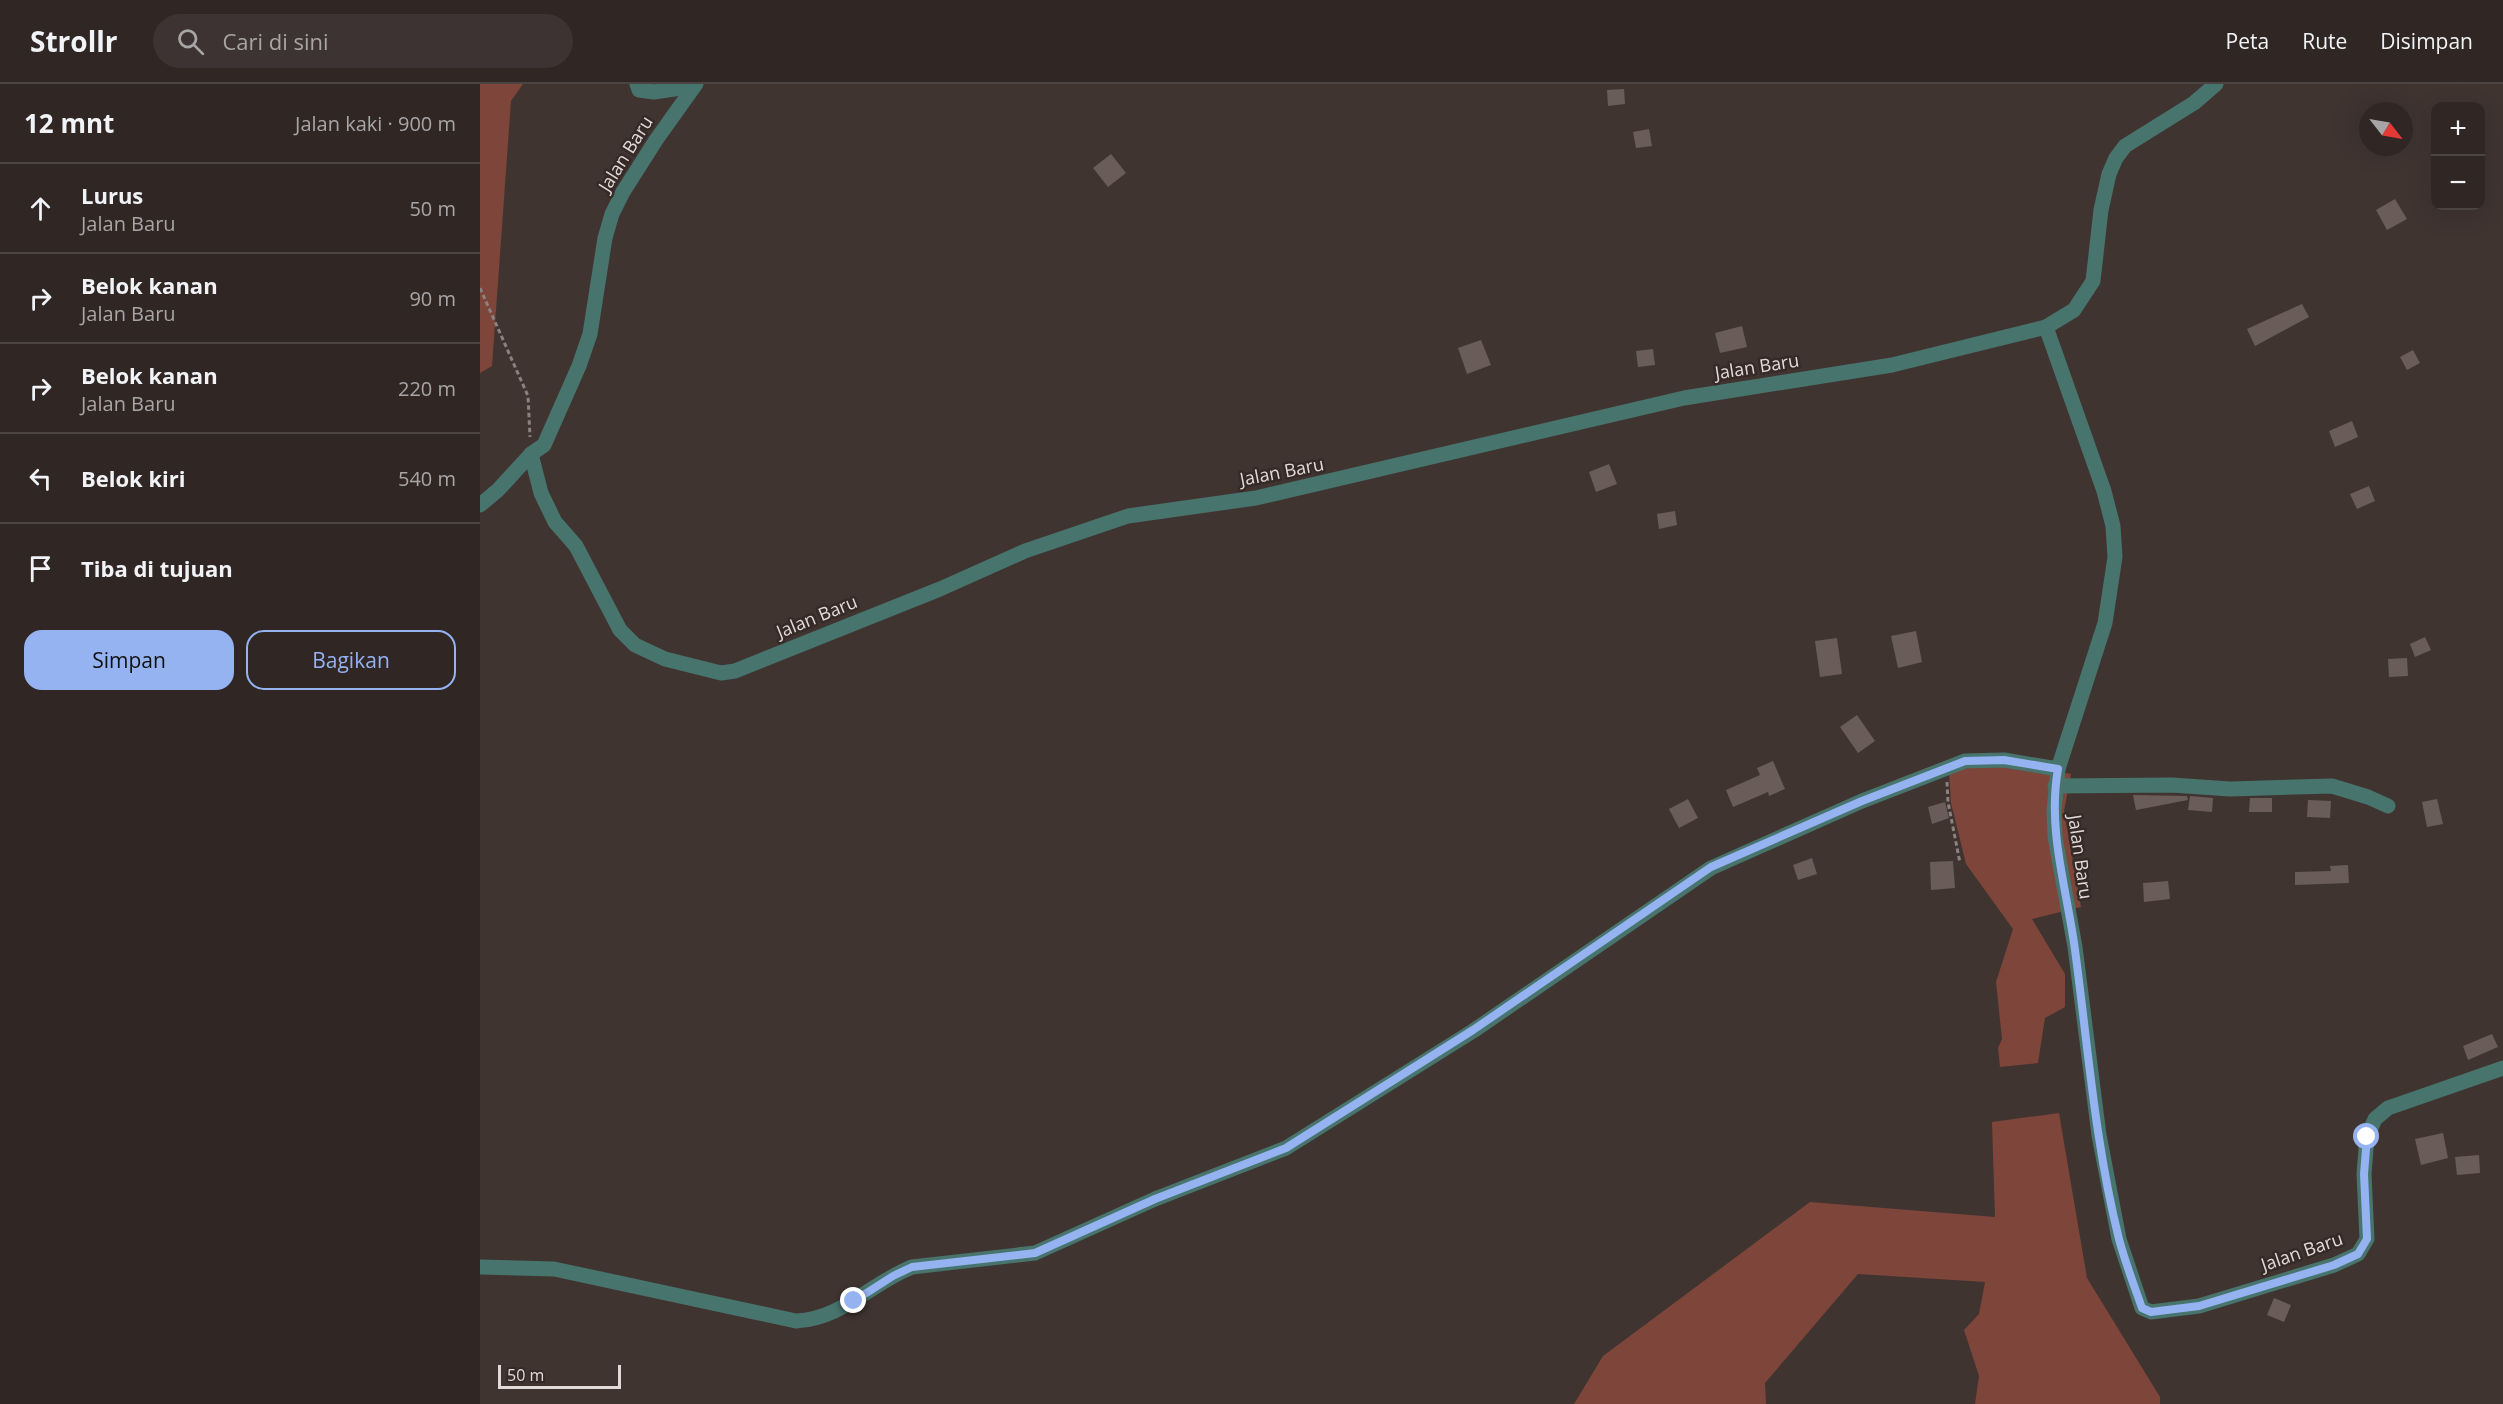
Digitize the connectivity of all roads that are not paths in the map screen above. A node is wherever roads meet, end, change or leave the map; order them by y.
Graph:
1 (637, 84) edge
2 (2216, 84) edge
3 (695, 85) edge
4 (2046, 327) junction
5 (531, 454) junction
6 (480, 505) edge
7 (2058, 769) junction
8 (2055, 786) junction
9 (2388, 806) dead end
10 (2503, 1068) edge
11 (480, 1267) edge

1 - 3 street
2 - 4 street
3 - 5 street, Jalan Baru
4 - 5 street, Jalan Baru
4 - 7 street, Jalan Baru
5 - 6 street
7 - 8 street, Jalan Baru
7 - 11 street
8 - 9 street
8 - 10 street, Jalan Baru

